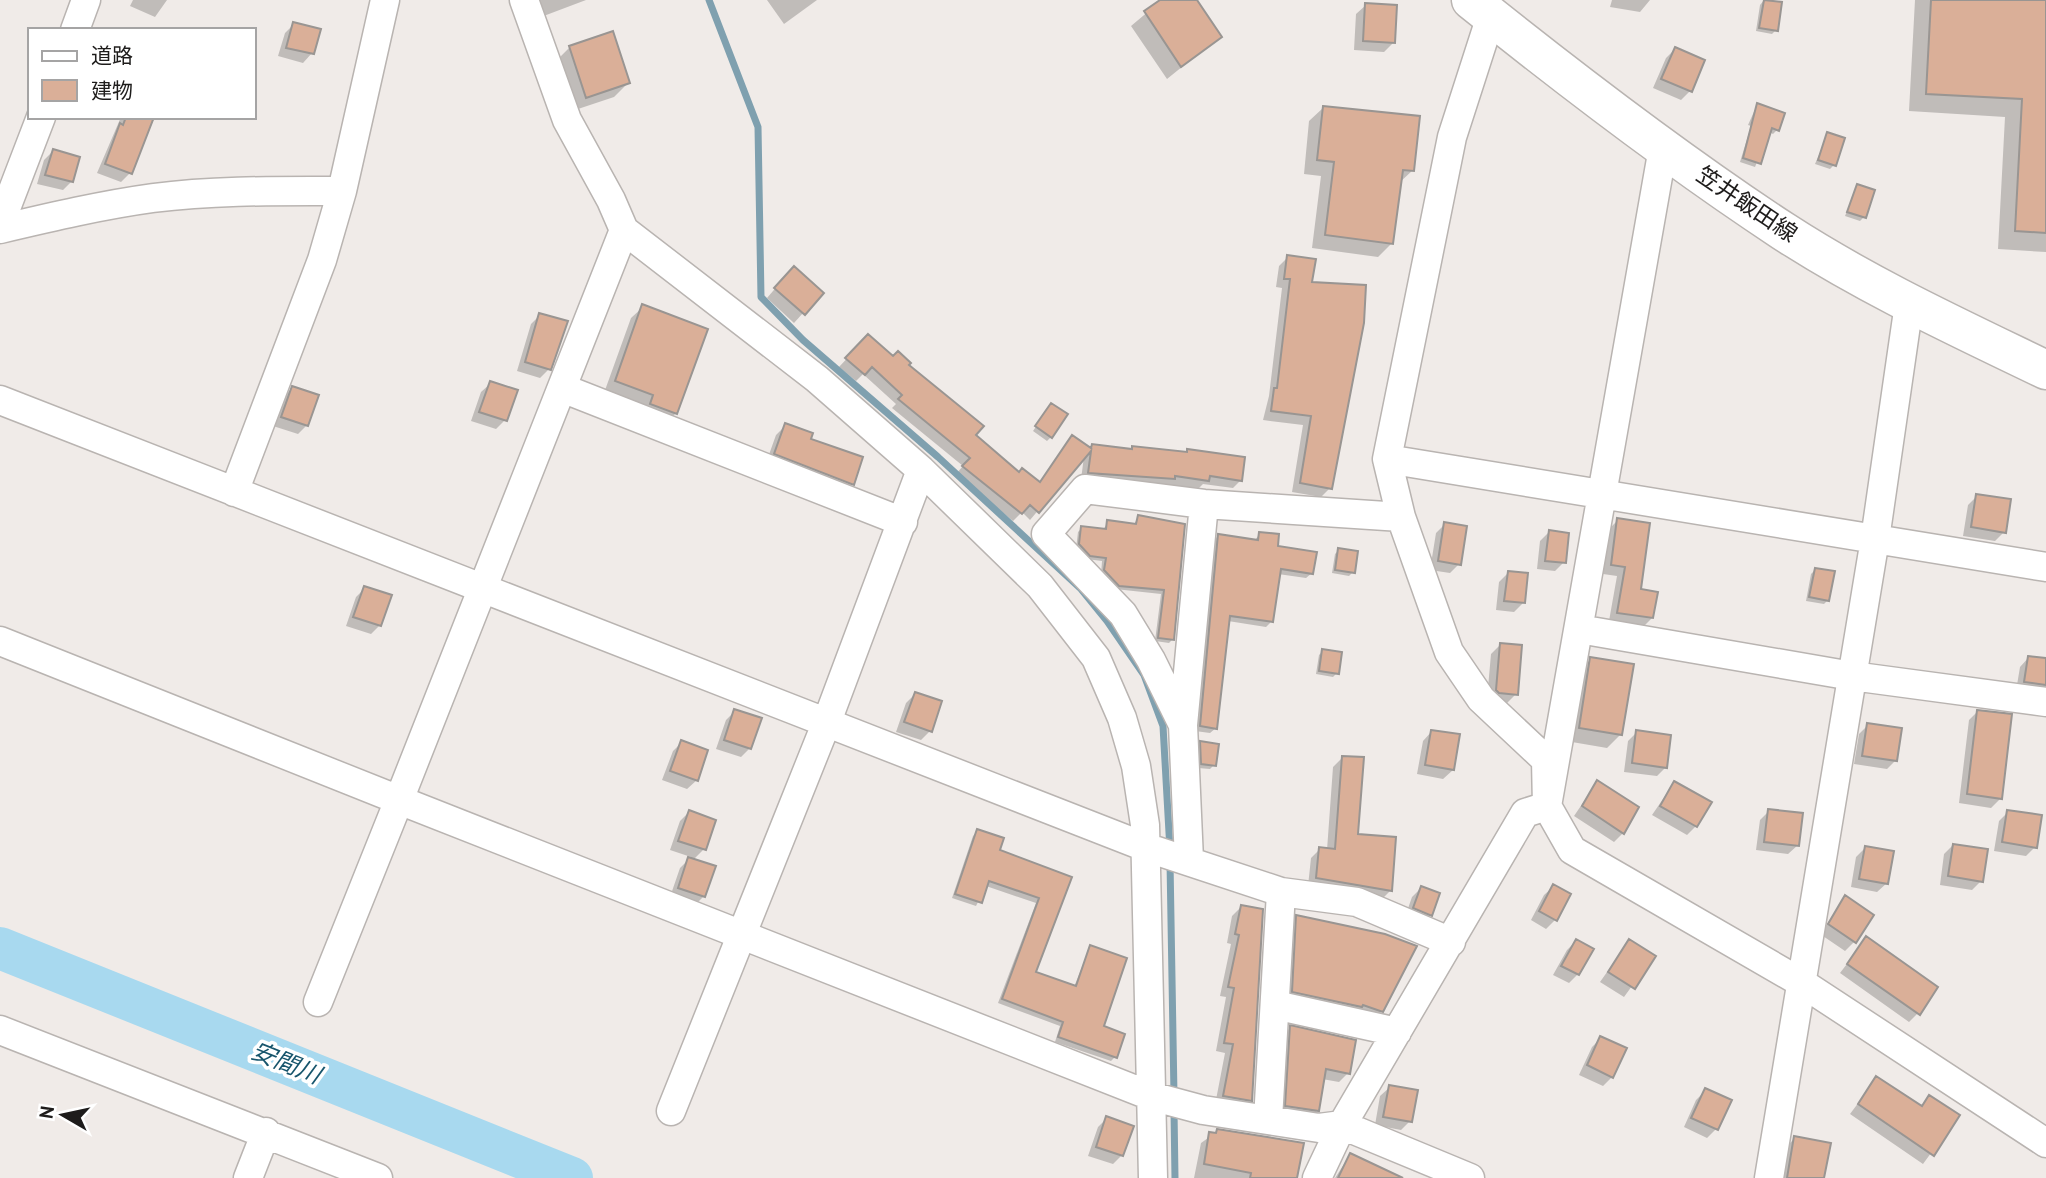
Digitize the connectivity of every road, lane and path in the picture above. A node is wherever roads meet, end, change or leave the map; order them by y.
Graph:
1 (86, 0) edge
2 (385, 0) edge
3 (518, 3) edge
4 (1481, 8) edge
5 (76, 28) edge
6 (40, 119) edge
7 (1663, 148) junction
8 (342, 191) junction
9 (0, 226) edge
10 (624, 230) junction
11 (1909, 304) junction
12 (2046, 370) edge
13 (562, 388) junction
14 (0, 400) edge
15 (1387, 459) junction
16 (921, 470) junction
17 (234, 492) junction
18 (1602, 495) junction
19 (1204, 504) junction
20 (1401, 517) junction
21 (903, 523) junction
22 (1875, 539) junction
23 (2046, 567) edge
24 (482, 589) junction
25 (1579, 629) junction
26 (0, 641) edge
27 (1852, 676) junction
28 (2046, 702) edge
29 (826, 724) junction
30 (1183, 725) junction
31 (399, 800) junction
32 (1547, 806) junction
33 (1151, 849) junction
34 (1187, 860) junction
35 (1281, 892) junction
36 (742, 935) junction
37 (1451, 942) junction
38 (1802, 983) junction
39 (318, 1002) dead end
40 (1275, 1005) junction
41 (0, 1030) edge
42 (1397, 1032) junction
43 (1155, 1097) junction
44 (671, 1111) dead end
45 (1268, 1120) junction
46 (1342, 1125) junction
47 (266, 1132) junction
48 (2046, 1143) edge
49 (248, 1178) edge
50 (378, 1178) edge
51 (1153, 1178) edge
52 (1317, 1178) edge
53 (1470, 1178) edge
54 (1769, 1178) edge

1 - 5 street
2 - 8 street
3 - 10 street
4 - 7 main road, 笠井飯田線
4 - 15 street
6 - 9 street
7 - 11 main road, 笠井飯田線
7 - 18 street
8 - 9 street
8 - 17 street
10 - 13 street
10 - 16 street
11 - 12 main road, 笠井飯田線
11 - 22 street
13 - 21 street
13 - 24 street
14 - 17 street
15 - 18 street
15 - 20 street
16 - 21 street
16 - 33 street
17 - 24 street
18 - 22 street
18 - 25 street
19 - 20 street
19 - 30 street
19 - 30 street
20 - 32 street
21 - 29 street
22 - 23 street
22 - 27 street
24 - 29 street
24 - 31 street
25 - 27 street
25 - 32 street
26 - 31 street
27 - 28 street
27 - 38 street
29 - 33 street
29 - 36 street
30 - 34 street
31 - 36 street
31 - 39 street
32 - 37 street
32 - 38 street
33 - 34 street
33 - 43 street
34 - 35 street
35 - 37 street
35 - 40 street
36 - 43 street
36 - 44 street
37 - 42 street
38 - 48 street
38 - 54 street
40 - 42 street
40 - 45 street
41 - 47 street
42 - 46 street
43 - 45 street
43 - 51 street
45 - 46 street
46 - 52 street
46 - 53 street
47 - 49 street
47 - 50 street

